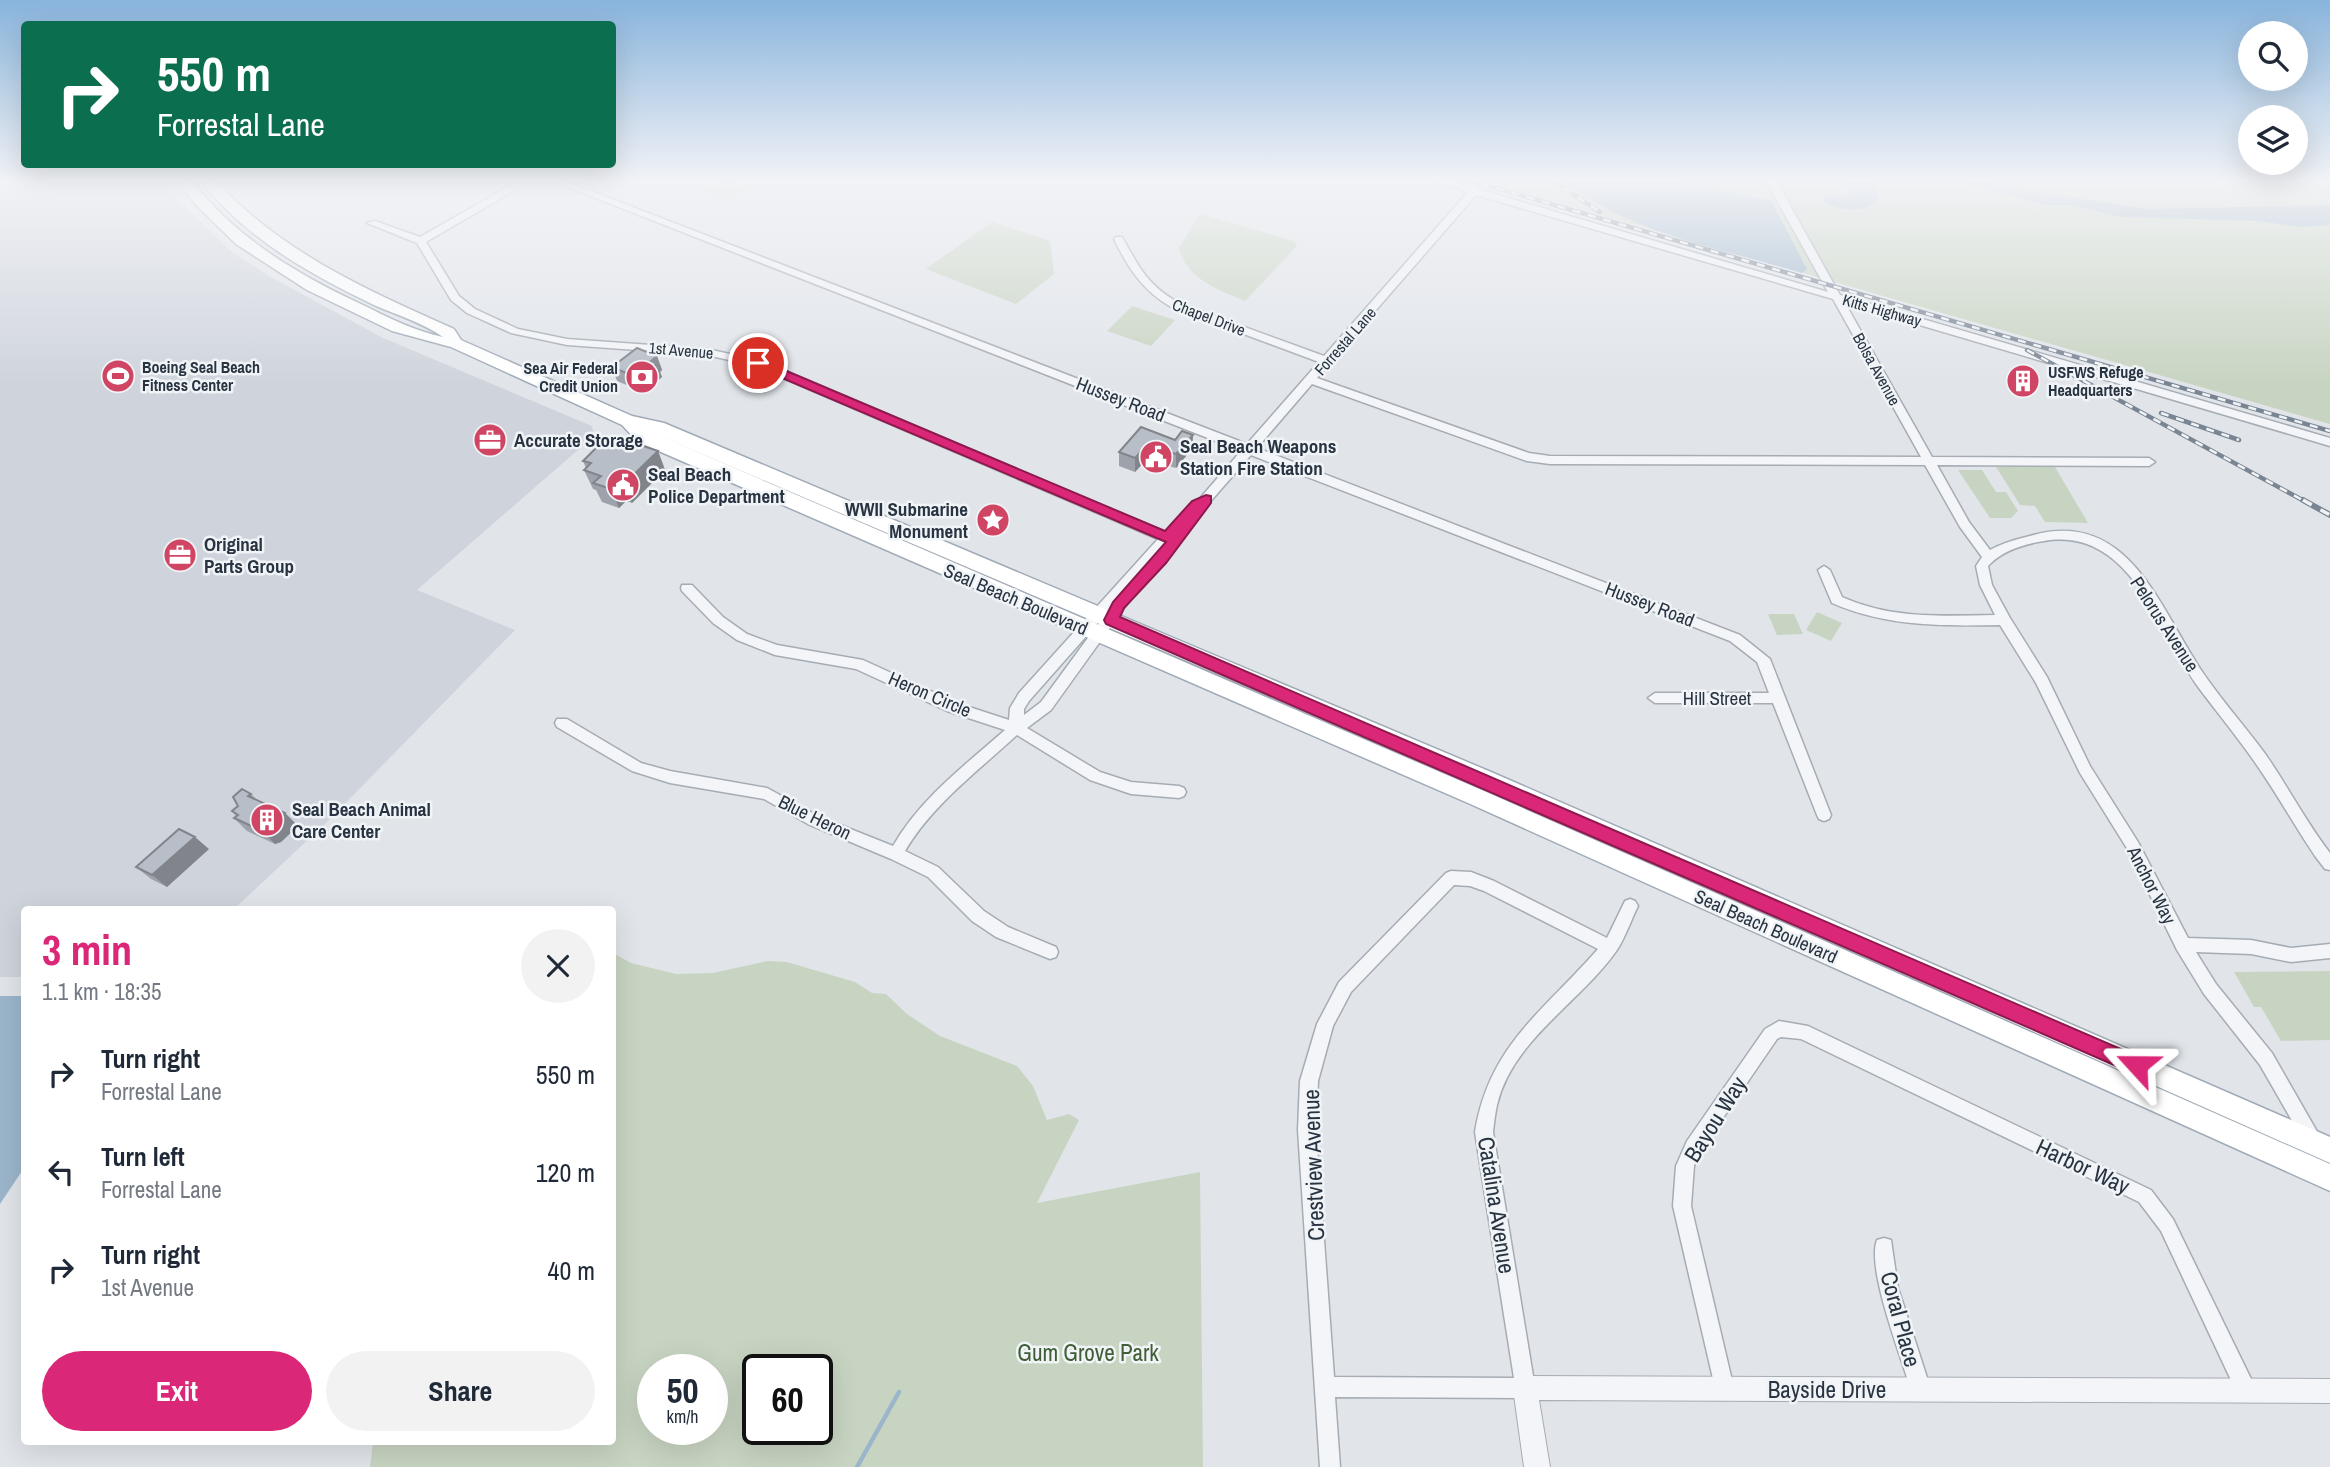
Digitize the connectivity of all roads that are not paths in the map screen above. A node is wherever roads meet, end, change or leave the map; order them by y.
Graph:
1 (250, 247) edge
2 (283, 247) edge
3 (425, 247) edge
4 (728, 247) edge
5 (1123, 247) edge
6 (1425, 247) edge
7 (1667, 247) edge
8 (1809, 247) edge
9 (1837, 297) junction
10 (455, 343) junction
11 (1327, 361) junction
12 (1311, 380) junction
13 (2330, 442) edge
14 (1250, 450) junction
15 (2149, 462) dead end
16 (1929, 463) junction
17 (1204, 503) junction
18 (1167, 538) junction
19 (1988, 556) junction
20 (1824, 570) dead end
21 (687, 588) dead end
22 (2004, 620) junction
23 (1099, 624) junction
24 (1655, 698) dead end
25 (1778, 698) junction
26 (562, 723) dead end
27 (1016, 728) junction
28 (1180, 792) dead end
29 (1824, 816) dead end
30 (896, 854) junction
31 (2330, 864) edge
32 (1630, 906) dead end
33 (2183, 945) junction
34 (1610, 947) junction
35 (2330, 951) edge
36 (1050, 952) dead end
37 (1823, 1042) joint
38 (2322, 1146) edge
39 (2330, 1178) edge
40 (1884, 1247) dead end
41 (1325, 1387) junction
42 (1525, 1388) junction
43 (1724, 1389) junction
44 (1921, 1390) junction
45 (2246, 1390) junction
46 (2330, 1391) edge
47 (1330, 1467) edge
48 (1537, 1467) edge

1 - 10 main road, Seal Beach Boulevard
2 - 10 main road, Seal Beach Boulevard
3 - 18 street, 1st Avenue
4 - 14 street, Hussey Road
5 - 11 street, Chapel Drive
6 - 11 street, Forrestal Lane
7 - 9 street, Kitts Highway
8 - 9 street, Bolsa Avenue
9 - 13 street, Kitts Highway
9 - 16 street, Bolsa Avenue
10 - 23 main road, Seal Beach Boulevard
11 - 12 street, Forrestal Lane
12 - 14 street, Forrestal Lane
12 - 16 street
14 - 17 street, Forrestal Lane
14 - 25 street, Hussey Road
15 - 16 street
16 - 19 street, Bolsa Avenue
17 - 18 street, Forrestal Lane
17 - 23 street, Forrestal Lane
18 - 23 street, Forrestal Lane
19 - 22 street
19 - 31 street, Pelorus Avenue
20 - 22 street
21 - 27 street, Heron Circle
22 - 33 street, Anchor Way
23 - 27 street
23 - 27 street
23 - 38 main road, Seal Beach Boulevard
23 - 39 main road, Seal Beach Boulevard
24 - 25 street, Hill Street
25 - 29 street, Hussey Road
26 - 30 street, Blue Heron
27 - 28 street, Heron Circle
27 - 30 street
30 - 36 street, Blue Heron
32 - 34 street, Catalina Avenue
33 - 35 street
33 - 38 street, Anchor Way
34 - 41 street, Crestview Avenue
34 - 42 street, Catalina Avenue
37 - 43 street, Bayou Way
37 - 45 street, Harbor Way
40 - 44 street, Coral Place
41 - 42 street, Bayside Drive
41 - 47 street, Crestview Avenue
42 - 43 street, Bayside Drive
42 - 48 street, Catalina Avenue
43 - 44 street, Bayside Drive
44 - 45 street, Bayside Drive
45 - 46 street, Bayside Drive

